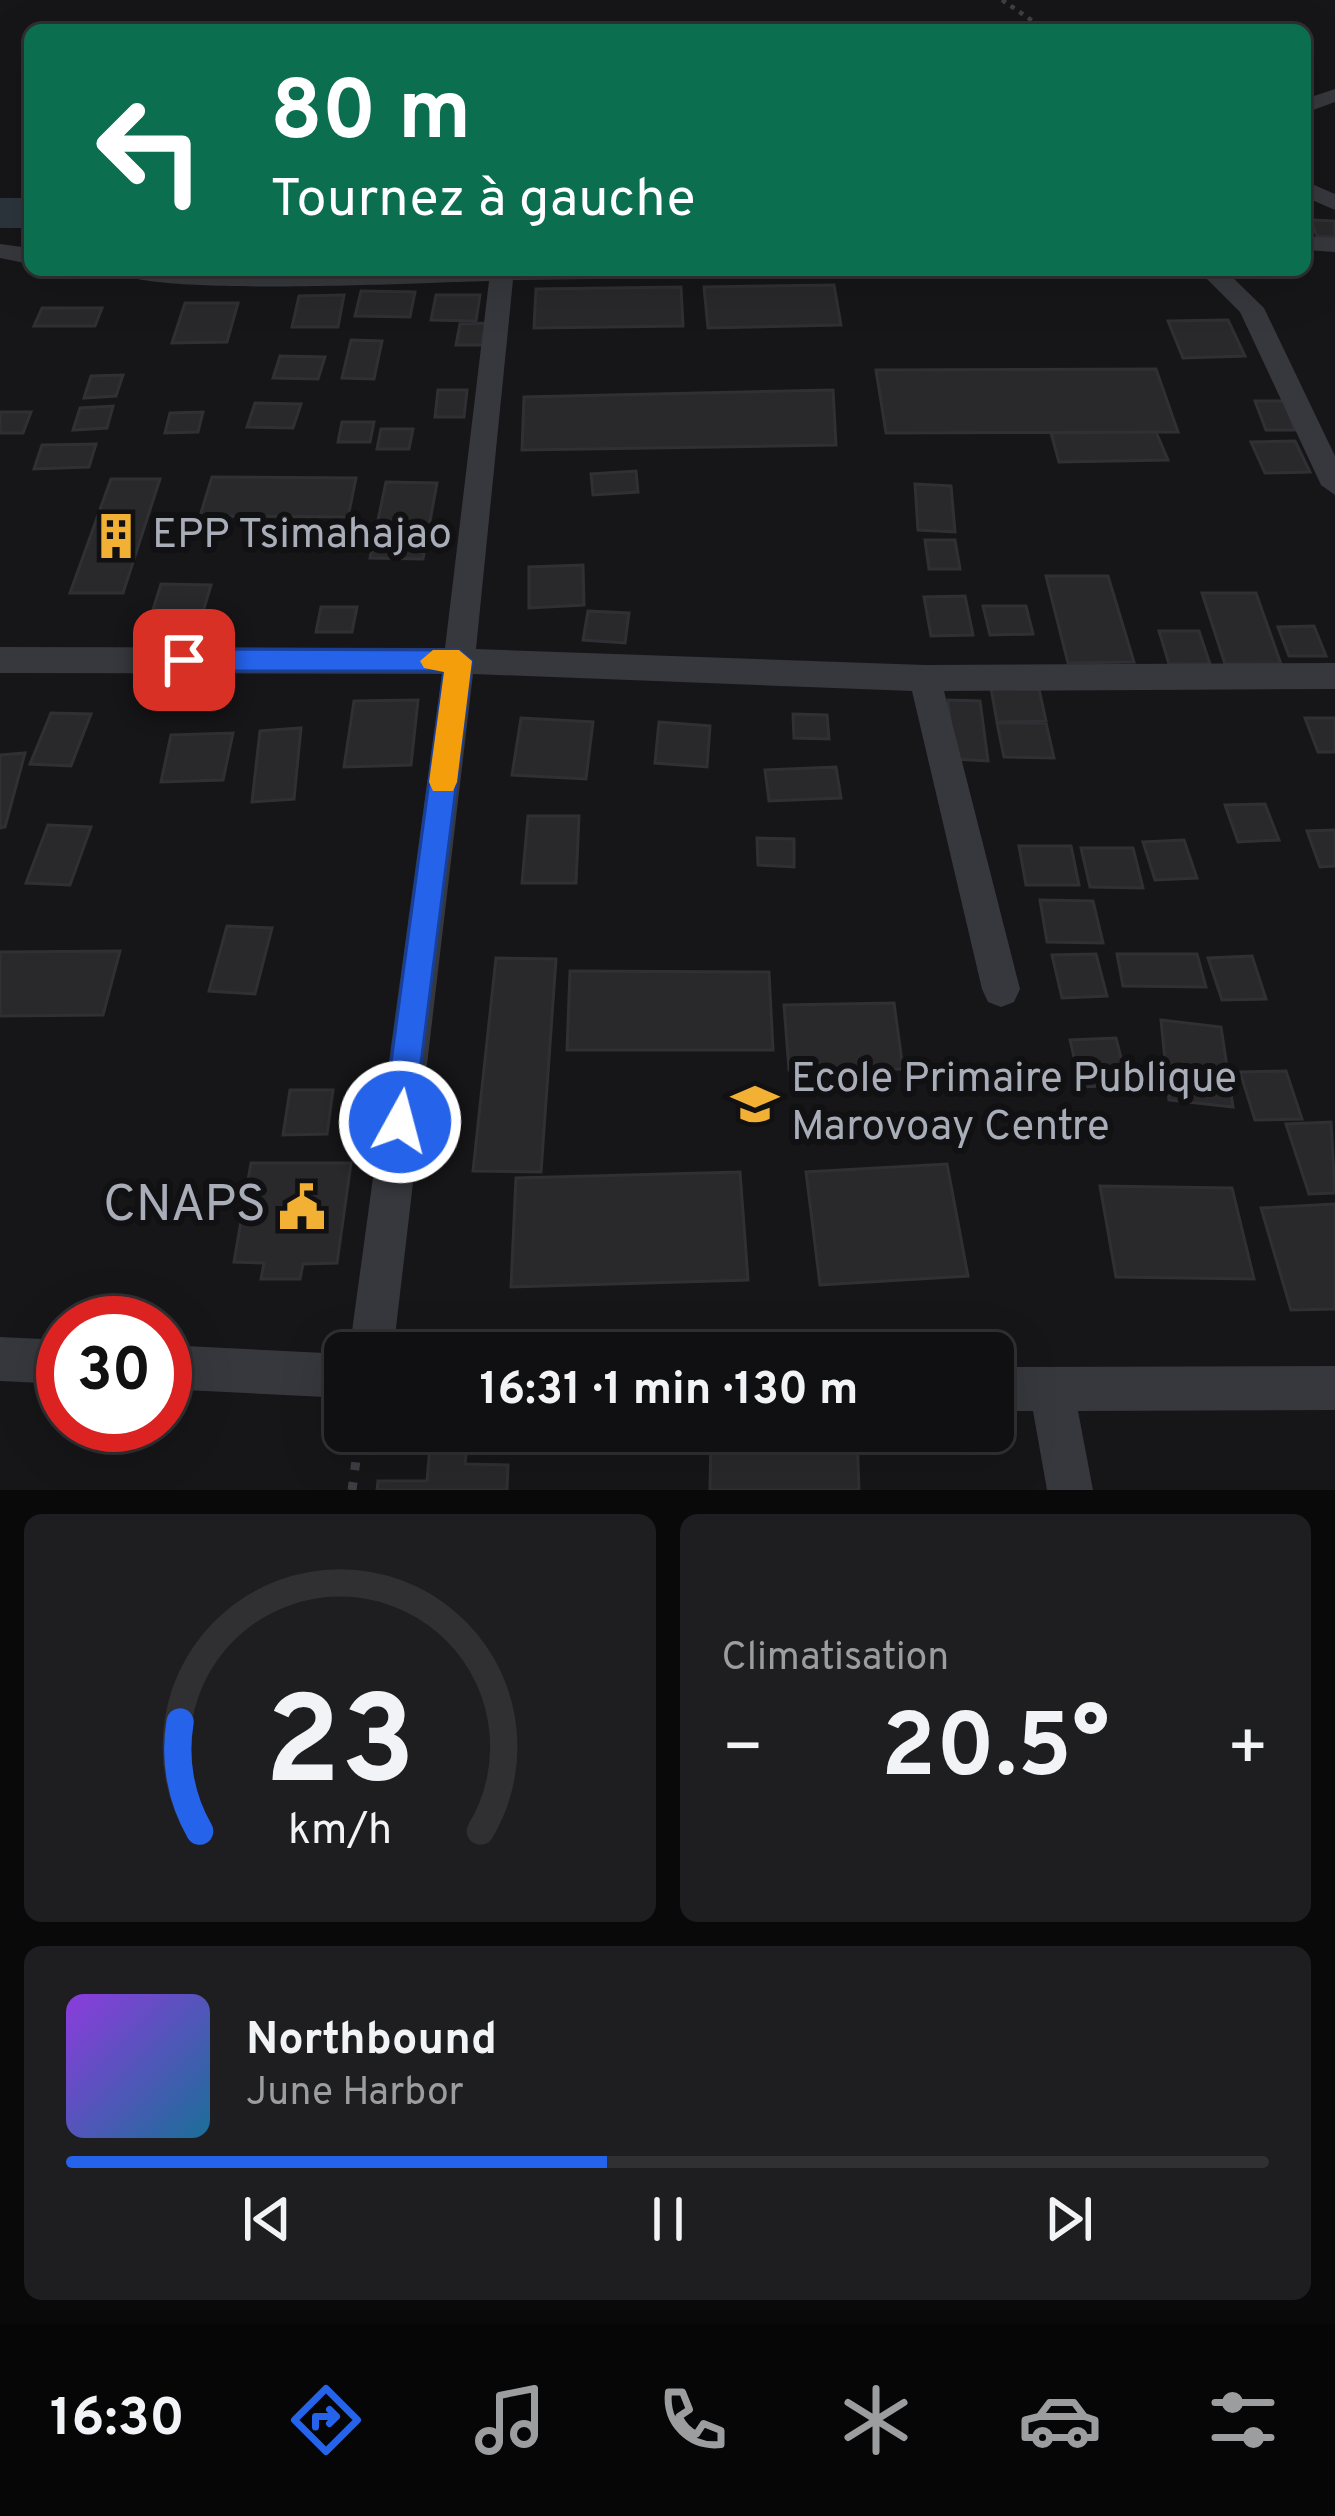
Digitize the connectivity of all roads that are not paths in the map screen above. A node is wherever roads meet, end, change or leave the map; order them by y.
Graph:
1 (177, 276) edge
2 (317, 276) edge
3 (502, 276) edge
4 (1216, 276) edge
5 (1335, 485) edge
6 (0, 660) edge
7 (459, 661) junction
8 (1335, 676) edge
9 (925, 678) junction
10 (1001, 989) dead end
11 (373, 1332) edge
12 (0, 1359) edge
13 (36, 1361) edge
14 (192, 1368) edge
15 (324, 1375) edge
16 (1335, 1388) edge
17 (1014, 1389) edge
18 (1052, 1390) junction
19 (1070, 1490) edge

1 - 2 street
3 - 7 street
4 - 5 street
6 - 7 street
7 - 9 street
7 - 11 street
8 - 9 street
9 - 10 street
12 - 13 street
14 - 15 street
16 - 18 street
17 - 18 street
18 - 19 street

